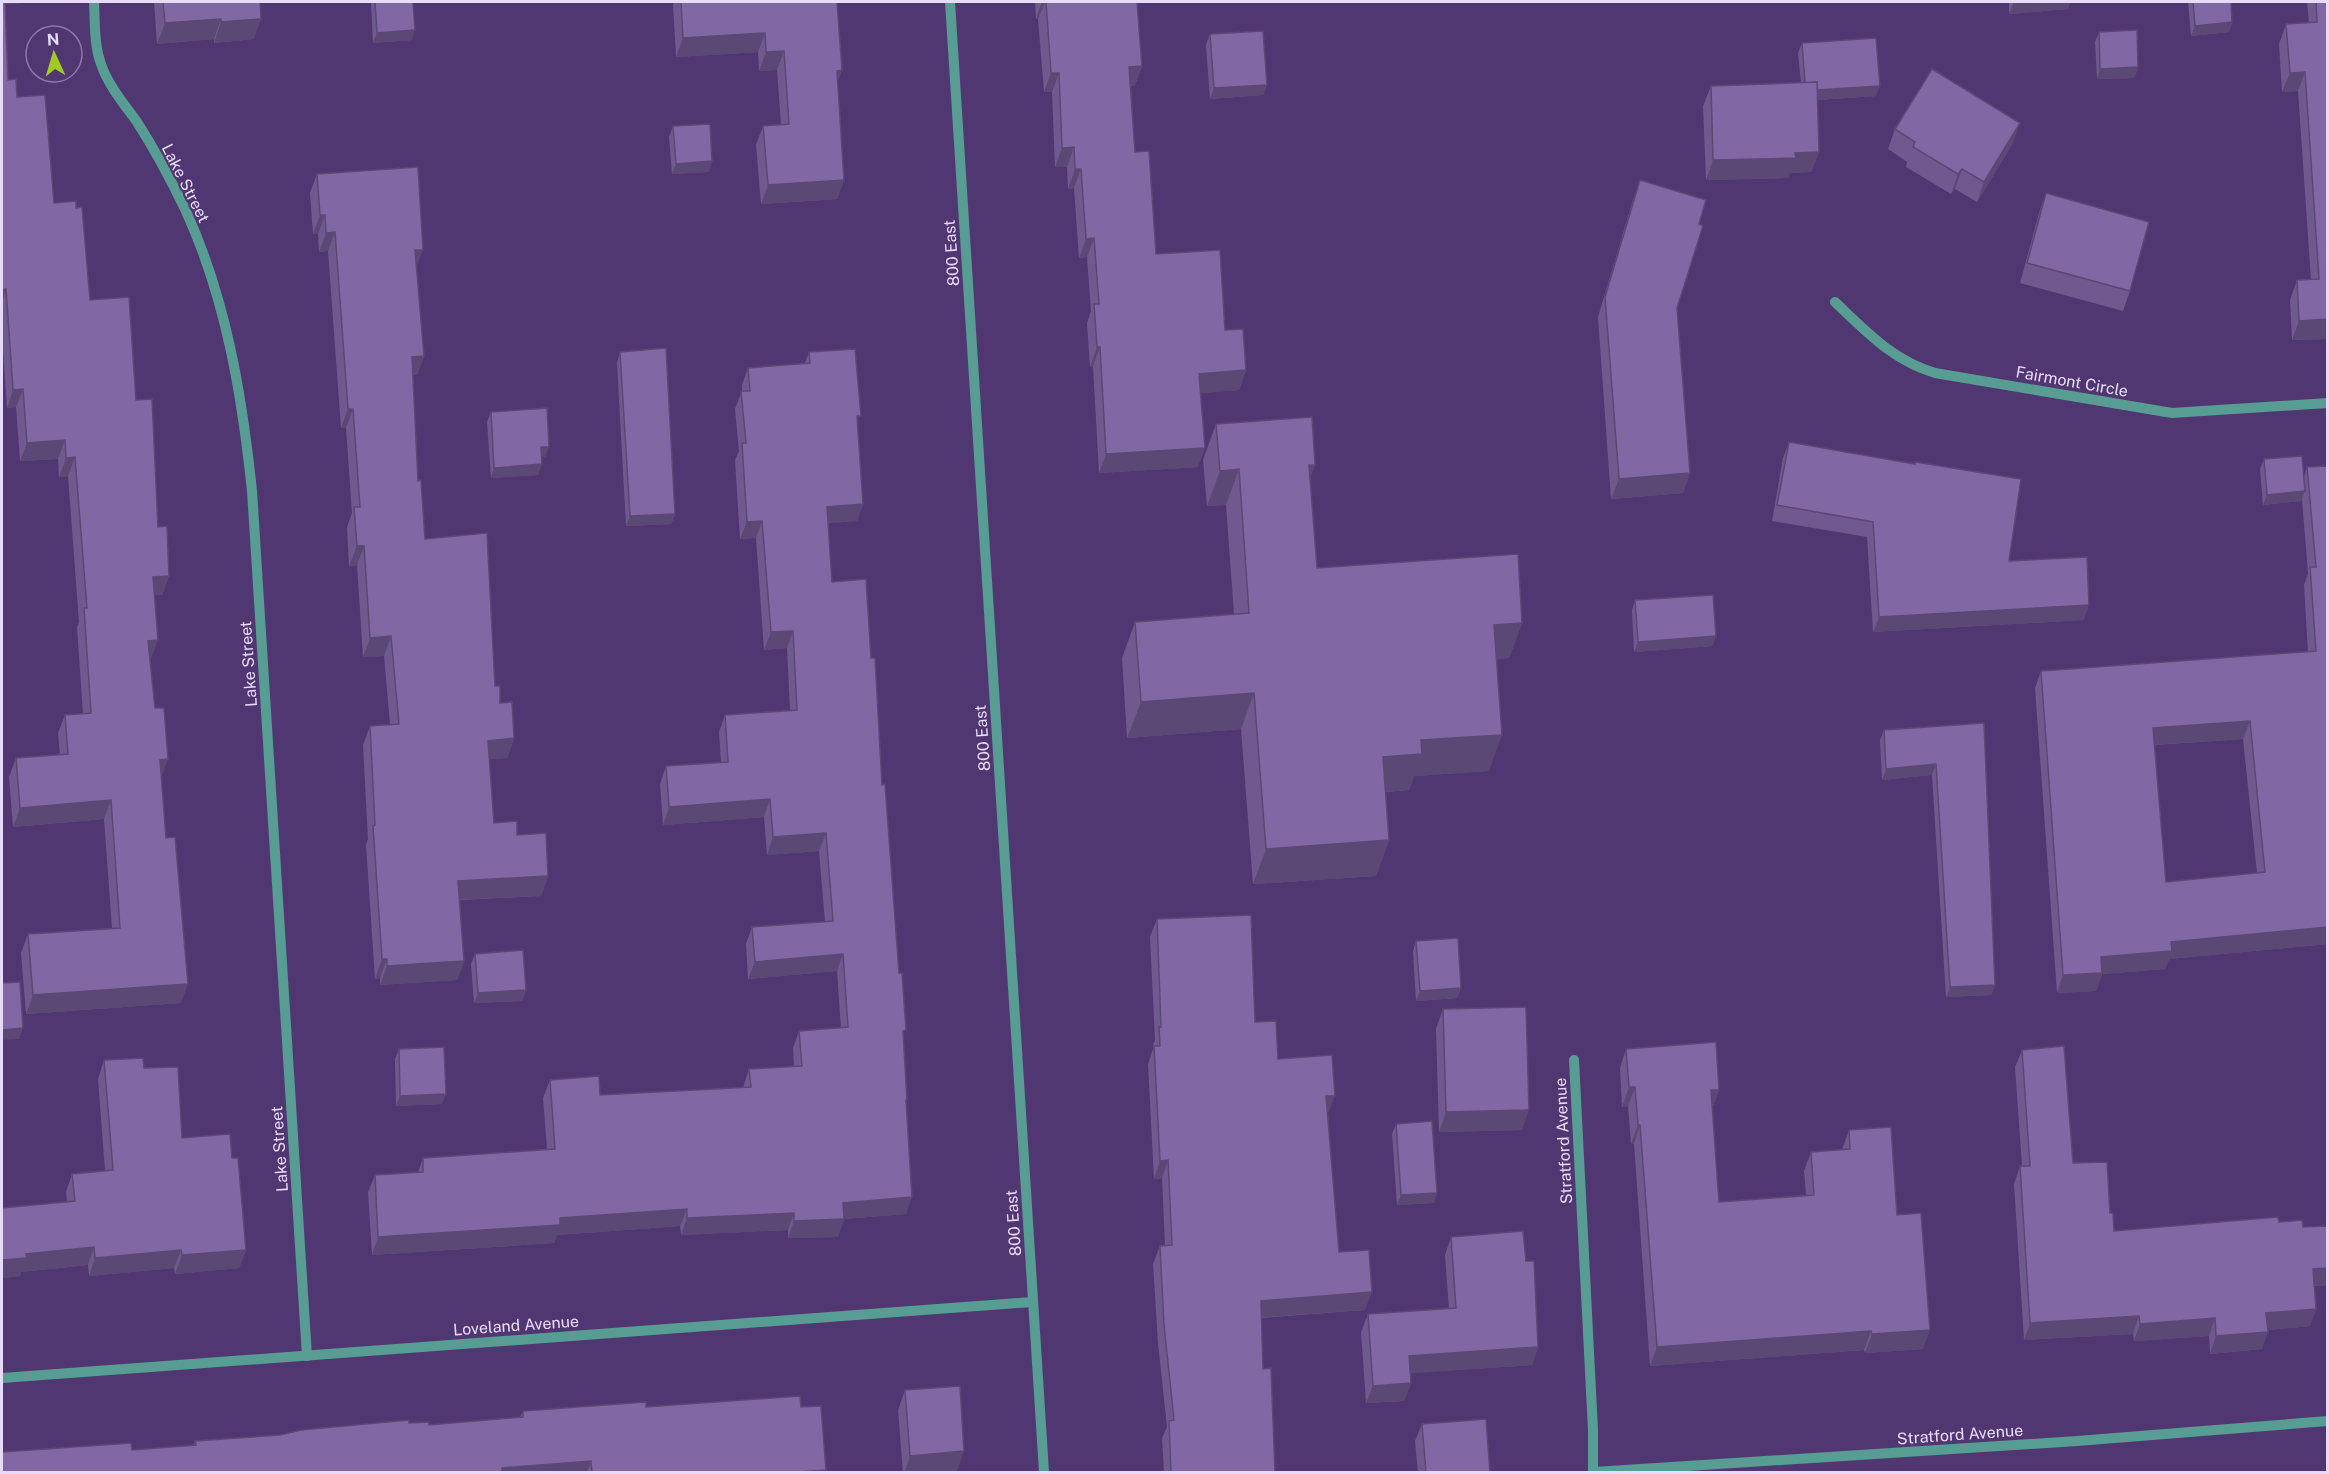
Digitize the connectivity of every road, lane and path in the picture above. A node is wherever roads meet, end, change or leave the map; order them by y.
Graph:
1 (94, 2) edge
2 (950, 2) edge
3 (1835, 302) dead end
4 (2328, 403) edge
5 (1574, 1060) dead end
6 (1033, 1302) junction
7 (307, 1356) junction
8 (2, 1378) edge
9 (2328, 1421) edge
10 (1044, 1473) edge
11 (1594, 1473) edge

1 - 7 street, Lake Street
2 - 6 street, 800 East
3 - 4 street, Fairmont Circle
5 - 11 street, Stratford Avenue
6 - 7 street, Loveland Avenue
6 - 10 street, 800 East
7 - 8 street, Loveland Avenue
9 - 11 street, Stratford Avenue

